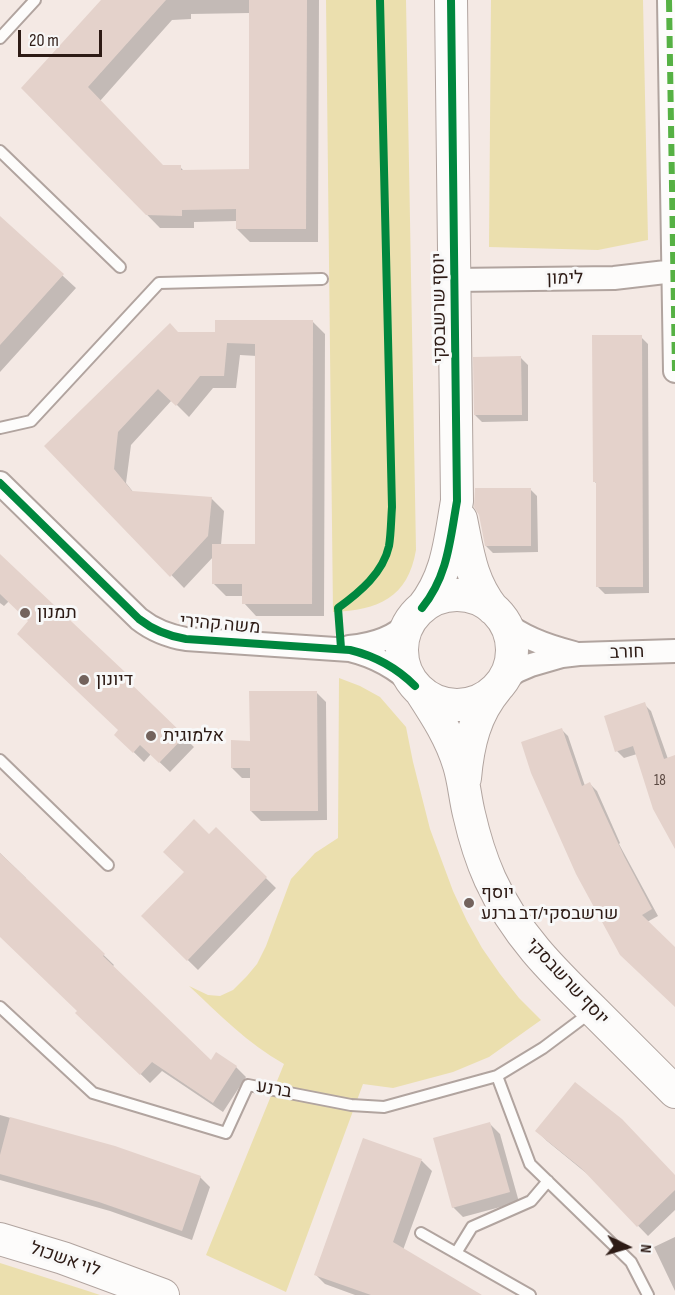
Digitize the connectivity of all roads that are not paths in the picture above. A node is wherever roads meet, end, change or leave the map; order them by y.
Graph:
1 (35, 0) edge
2 (451, 0) edge
3 (669, 0) edge
4 (0, 38) edge
5 (0, 151) edge
6 (120, 267) dead end
7 (674, 271) edge
8 (322, 279) dead end
9 (454, 280) junction
10 (675, 371) edge
11 (0, 428) edge
12 (0, 483) edge
13 (457, 501) junction
14 (416, 614) junction
15 (498, 615) junction
16 (341, 648) junction
17 (675, 651) edge
18 (579, 654) junction
19 (501, 683) junction
20 (418, 689) junction
21 (0, 760) edge
22 (464, 788) junction
23 (108, 865) dead end
24 (0, 1007) edge
25 (593, 1011) junction
26 (497, 1076) junction
27 (675, 1092) edge
28 (548, 1181) junction
29 (421, 1233) dead end
30 (0, 1239) edge
31 (456, 1253) junction
32 (162, 1295) edge
33 (530, 1295) edge
34 (648, 1295) edge

1 - 4 lane
2 - 9 street, יוסף שרשבסקי
3 - 7 street
5 - 6 lane
7 - 9 street, לימון
7 - 10 street
8 - 11 lane
9 - 13 street, יוסף שרשבסקי
12 - 16 street, משה קהירי
13 - 14 street, יוסף שרשבסקי
13 - 15 street, יוסף שרשבסקי
14 - 15 street
14 - 16 street, משה קהירי
14 - 20 street
15 - 18 street, חורב
15 - 19 street
16 - 20 street, משה קהירי
17 - 18 street, חורב
18 - 19 street, חורב
19 - 20 street
19 - 22 street, יוסף שרשבסקי
20 - 22 street, יוסף שרשבסקי
21 - 23 lane
22 - 25 street, יוסף שרשבסקי
24 - 26 lane, ברנע
25 - 26 lane, ברנע
25 - 27 street, יוסף שרשבסקי
26 - 28 lane
28 - 31 lane
28 - 34 lane
29 - 31 lane
30 - 32 street, לוי אשכול
31 - 33 lane

